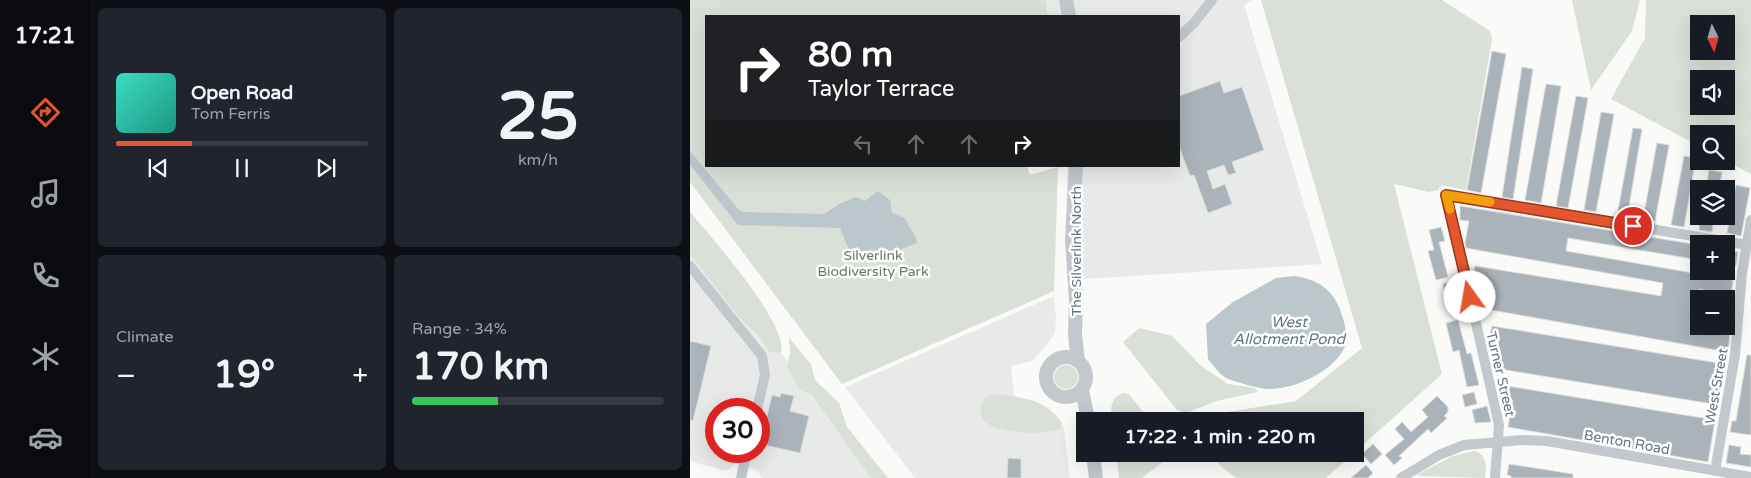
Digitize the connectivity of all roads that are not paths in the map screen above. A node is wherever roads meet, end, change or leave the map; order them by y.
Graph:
1 (1066, 0) edge
2 (1212, 0) edge
3 (1069, 15) edge
4 (1180, 36) edge
5 (1076, 167) edge
6 (1751, 220) edge
7 (1747, 245) junction
8 (690, 266) edge
9 (1075, 335) junction
10 (1061, 358) junction
11 (1078, 361) junction
12 (1082, 389) junction
13 (1068, 396) junction
14 (760, 398) edge
15 (1083, 412) edge
16 (1086, 412) edge
17 (1498, 442) junction
18 (1094, 462) edge
19 (745, 463) edge
20 (1715, 471) junction
21 (1751, 477) edge
22 (741, 478) edge
23 (1096, 478) edge
24 (1401, 478) edge
25 (1495, 478) edge

1 - 3 street
2 - 4 street
5 - 9 street, The Silverlink North
6 - 7 street, West Street
7 - 17 street, Turner Street
7 - 20 street, West Street
8 - 14 street
9 - 10 street, The Silverlink North
9 - 11 street, The Silverlink North
10 - 11 street
10 - 13 street
11 - 12 street
12 - 13 street
12 - 16 street
13 - 15 street
17 - 20 street, Benton Road
17 - 24 street, Benton Road
17 - 25 street, Turner Street
18 - 23 street
19 - 22 street
20 - 21 street, Benton Road

